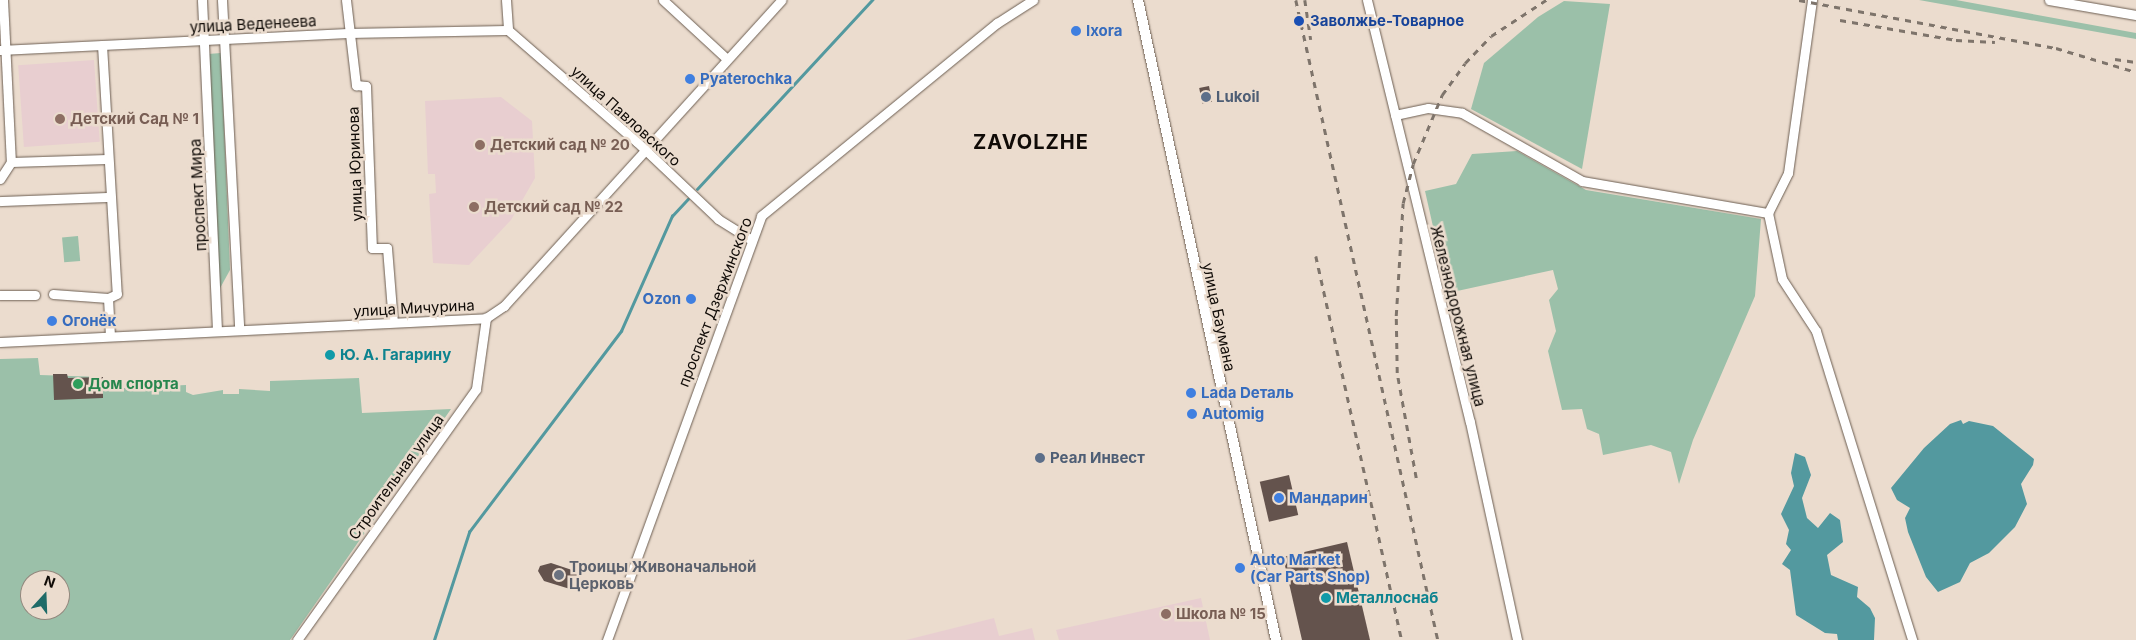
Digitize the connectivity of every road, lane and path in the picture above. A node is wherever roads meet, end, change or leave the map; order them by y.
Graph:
1 (3, 0) edge
2 (202, 0) edge
3 (222, 0) edge
4 (346, 0) edge
5 (506, 0) edge
6 (663, 0) edge
7 (781, 0) edge
8 (1033, 0) edge
9 (1138, 0) edge
10 (1367, 0) edge
11 (1812, 0) edge
12 (2049, 0) edge
13 (2136, 15) edge
14 (508, 30) junction
15 (348, 33) junction
16 (224, 39) junction
17 (204, 40) junction
18 (102, 45) junction
19 (2, 50) edge
20 (727, 58) junction
21 (3, 87) edge
22 (1395, 115) junction
23 (645, 150) junction
24 (107, 159) junction
25 (11, 162) junction
26 (0, 179) edge
27 (109, 197) junction
28 (0, 201) edge
29 (1768, 213) junction
30 (751, 240) junction
31 (52, 294) dead end
32 (0, 295) edge
33 (35, 295) dead end
34 (108, 298) junction
35 (486, 318) junction
36 (393, 322) junction
37 (217, 329) junction
38 (239, 329) junction
39 (110, 334) junction
40 (0, 342) edge
41 (297, 640) edge
42 (606, 640) edge
43 (1276, 640) edge
44 (1517, 640) edge
45 (1912, 640) edge

1 - 19 street
2 - 17 street, проспект Мира
3 - 16 street
4 - 15 street, улица Юринова
5 - 14 street
6 - 20 street
7 - 20 street, улица Мичурина
8 - 30 street, проспект Дзержинского
9 - 43 main road, улица Баумана
10 - 22 street, Железнодорожная улица
11 - 29 street
12 - 13 street
14 - 15 street, улица Веденеева
14 - 23 street, улица Павловского
15 - 16 street, улица Веденеева
15 - 36 street, улица Юринова
16 - 17 street, улица Веденеева
16 - 38 street
17 - 18 street, улица Веденеева
17 - 37 street, проспект Мира
18 - 19 street, улица Веденеева
18 - 24 street
19 - 21 street
20 - 23 street, улица Мичурина
21 - 25 street
22 - 29 street
22 - 44 street, Железнодорожная улица
23 - 30 street, улица Павловского
23 - 35 street, улица Мичурина
24 - 25 street
24 - 27 street
25 - 26 street
27 - 28 street
27 - 34 street
29 - 45 street
30 - 42 street, проспект Дзержинского
31 - 34 street
32 - 33 street
34 - 39 street
35 - 36 street, улица Мичурина
35 - 41 street, Строительная улица
36 - 38 street, улица Мичурина
37 - 38 street, улица Мичурина
37 - 39 street, улица Мичурина
39 - 40 street, улица Мичурина

